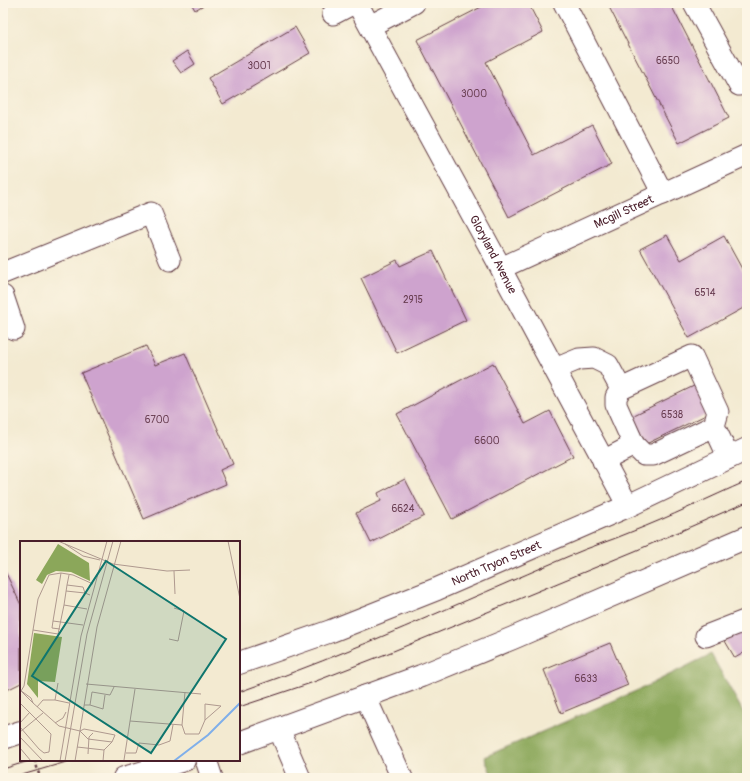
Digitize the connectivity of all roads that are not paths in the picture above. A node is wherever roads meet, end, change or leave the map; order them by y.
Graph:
1 (354, 3) edge
2 (357, 3) edge
3 (414, 3) edge
4 (564, 3) edge
5 (694, 3) edge
6 (333, 14) dead end
7 (370, 26) junction
8 (747, 81) edge
9 (747, 155) edge
10 (663, 194) junction
11 (170, 260) dead end
12 (501, 268) junction
13 (3, 273) edge
14 (3, 296) edge
15 (14, 329) dead end
16 (554, 369) junction
17 (621, 389) junction
18 (714, 426) junction
19 (634, 445) junction
20 (738, 453) edge
21 (603, 461) junction
22 (628, 506) junction
23 (747, 537) edge
24 (747, 620) edge
25 (706, 636) dead end
26 (240, 662) edge
27 (365, 696) junction
28 (279, 729) junction
29 (20, 732) edge
30 (3, 738) edge
31 (240, 743) edge
32 (182, 761) edge
33 (206, 761) edge
34 (148, 775) edge
35 (124, 778) edge
36 (212, 778) edge
37 (300, 778) edge
38 (402, 778) edge

1 - 6 street
2 - 7 street, Gloryland Avenue
3 - 7 street
4 - 10 street
5 - 8 street
7 - 12 street, Gloryland Avenue
9 - 10 street, Mcgill Street
10 - 12 street, Mcgill Street
11 - 13 street
12 - 16 street, Gloryland Avenue
14 - 15 street
16 - 17 street
16 - 21 street, Gloryland Avenue
17 - 18 street
17 - 19 street
18 - 19 street
18 - 20 street
19 - 21 street
20 - 22 main road, North Tryon Street
21 - 22 street, Gloryland Avenue
22 - 26 main road, North Tryon Street
23 - 27 main road
24 - 25 street
27 - 28 main road
27 - 38 street
28 - 31 main road
28 - 37 street
29 - 30 main road
32 - 34 main road
33 - 36 street
34 - 35 main road

